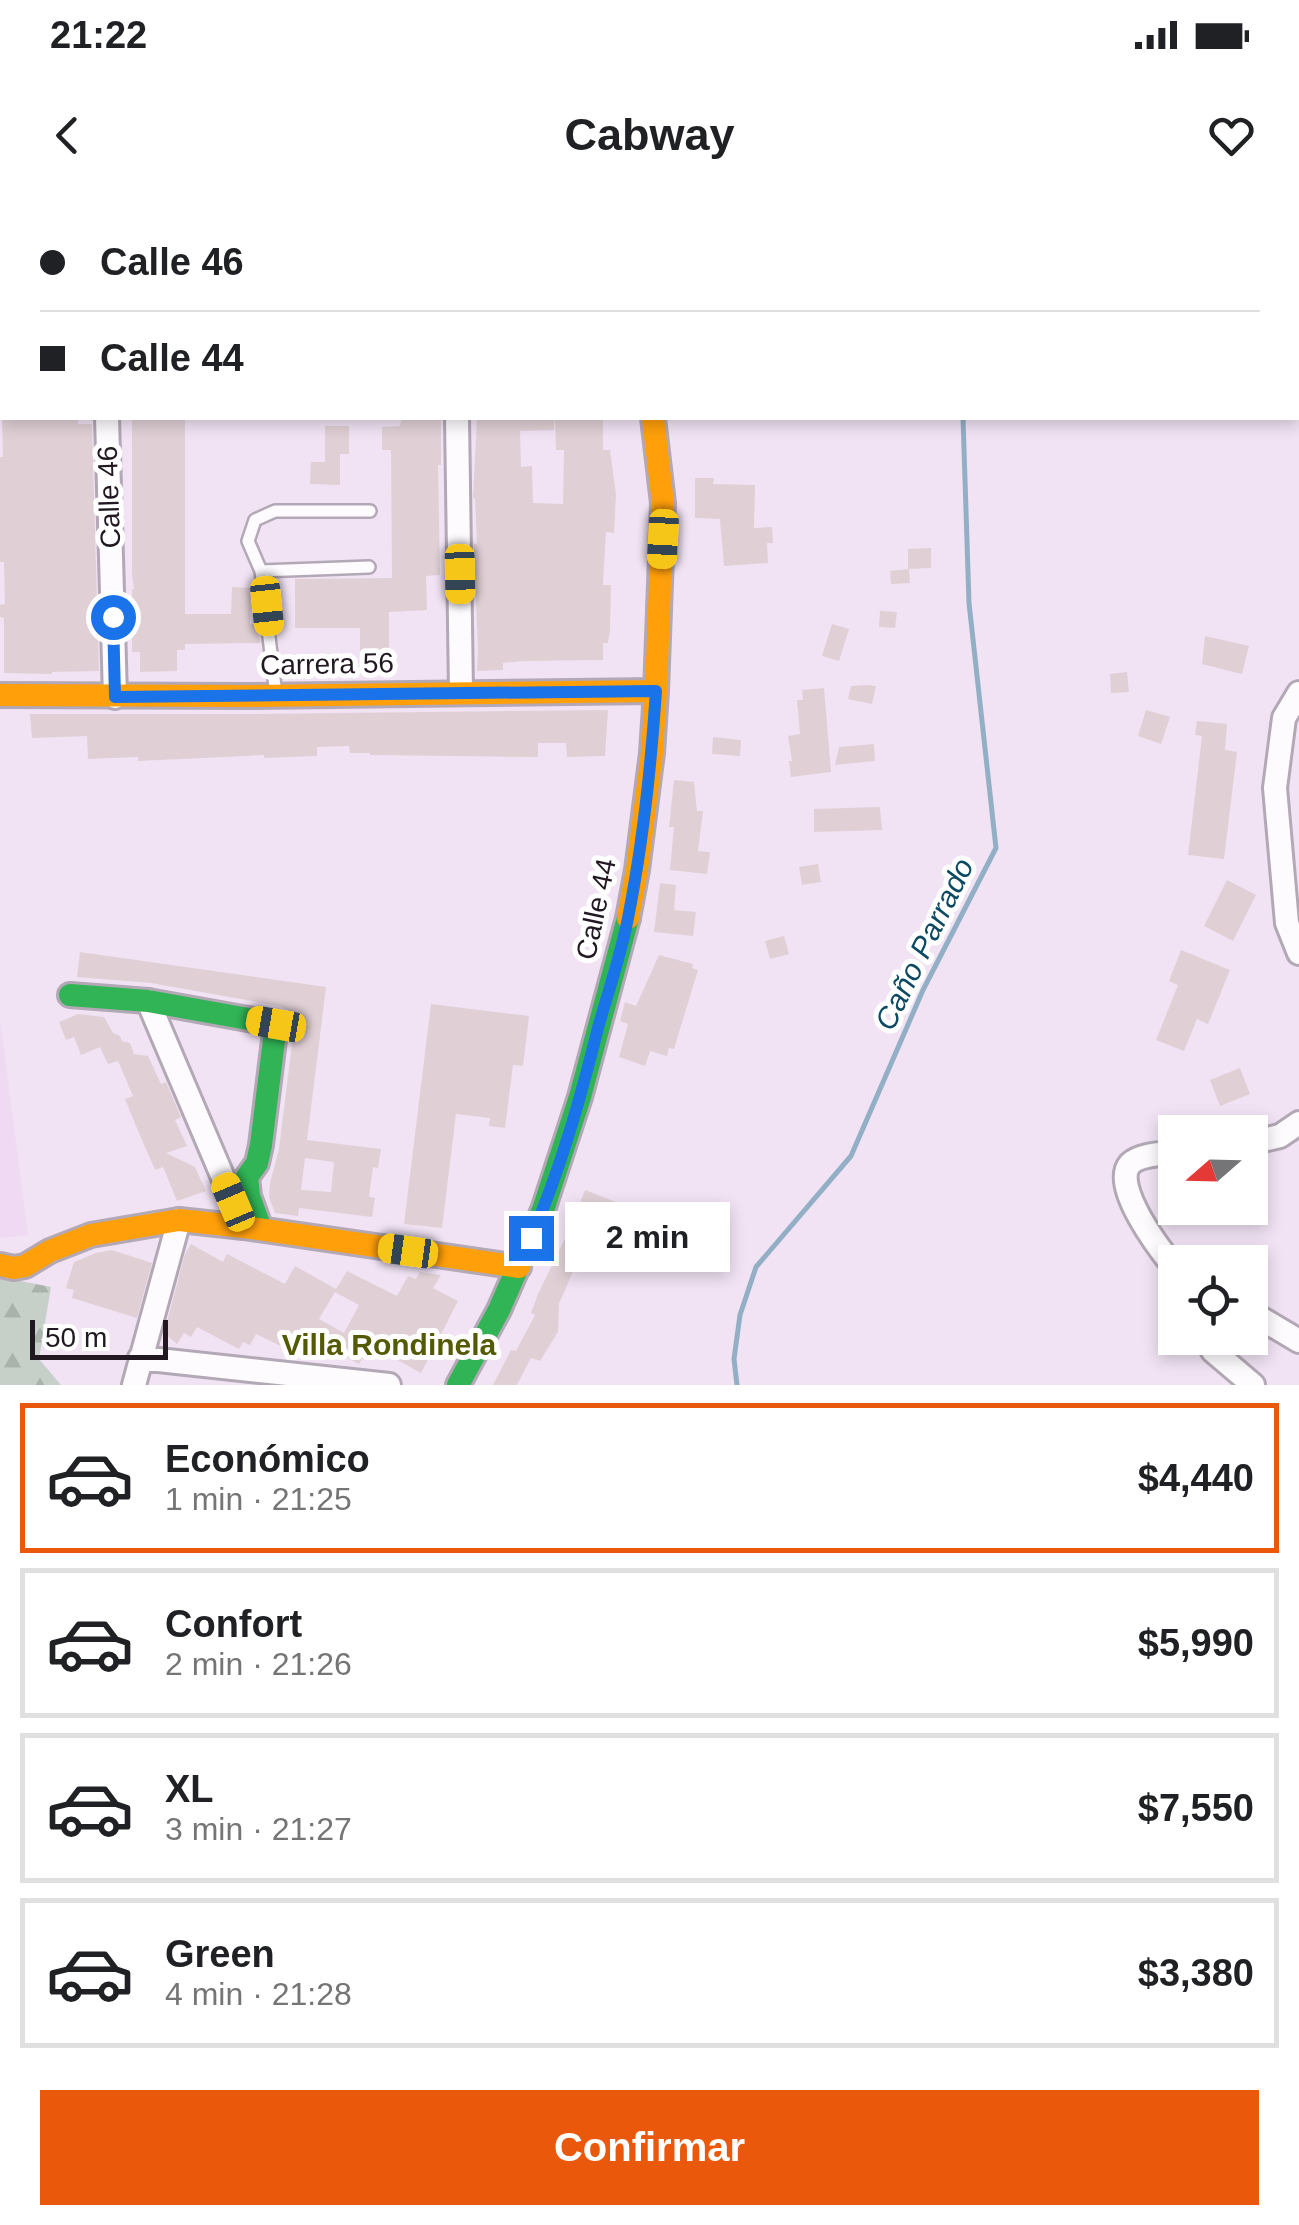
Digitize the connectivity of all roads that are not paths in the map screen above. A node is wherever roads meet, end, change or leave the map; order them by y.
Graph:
1 (106, 420) edge
2 (457, 420) edge
3 (653, 420) edge
4 (370, 511) dead end
5 (369, 567) dead end
6 (262, 571) junction
7 (656, 691) junction
8 (462, 692) junction
9 (1299, 693) edge
10 (276, 694) junction
11 (0, 695) edge
12 (115, 697) junction
13 (1299, 954) edge
14 (70, 994) dead end
15 (148, 1001) junction
16 (1299, 1123) edge
17 (1268, 1138) edge
18 (1158, 1154) edge
19 (178, 1220) junction
20 (252, 1228) junction
21 (1159, 1245) edge
22 (0, 1265) edge
23 (519, 1267) junction
24 (1268, 1323) edge
25 (1299, 1341) edge
26 (1218, 1355) edge
27 (140, 1358) junction
28 (134, 1385) edge
29 (389, 1385) edge
30 (458, 1385) edge
31 (1253, 1385) edge

1 - 12 street, Calle 46
2 - 8 street
3 - 7 street, Calle 44
4 - 6 lane
5 - 6 lane
6 - 10 lane
7 - 8 street, Carrera 56
7 - 23 street, Calle 44
8 - 10 street, Carrera 56
9 - 13 street
10 - 12 street, Carrera 56
11 - 12 street, Carrera 56
14 - 15 street
15 - 20 street
15 - 20 street
16 - 17 street
18 - 21 street
19 - 20 street
19 - 22 street
19 - 27 street
20 - 23 street
23 - 30 street, Calle 44
24 - 25 street
26 - 31 street
27 - 28 street
27 - 29 street

